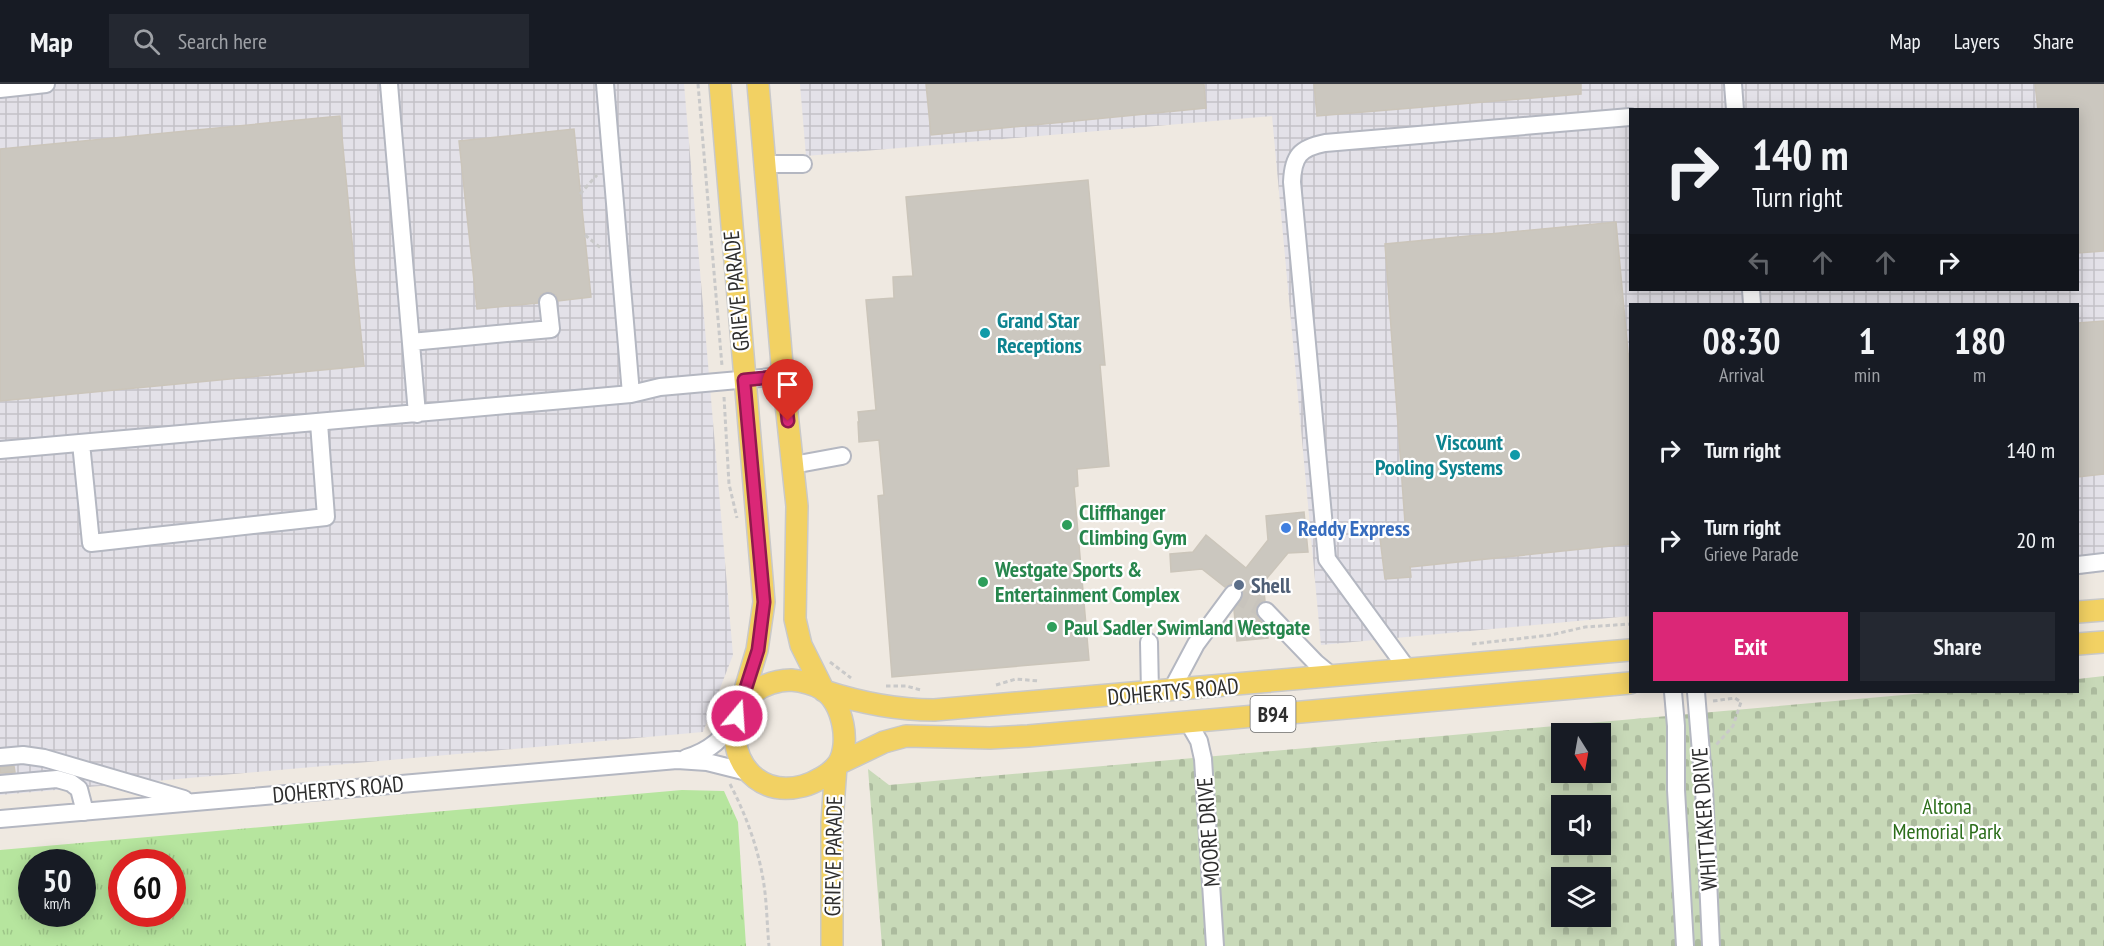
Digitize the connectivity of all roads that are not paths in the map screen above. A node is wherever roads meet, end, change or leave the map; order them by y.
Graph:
1 (46, 84) edge
2 (389, 84) edge
3 (605, 84) edge
4 (720, 84) edge
5 (758, 84) edge
6 (1733, 84) edge
7 (0, 89) edge
8 (1730, 108) edge
9 (1629, 117) edge
10 (765, 164) junction
11 (803, 164) dead end
12 (548, 302) dead end
13 (411, 342) junction
14 (783, 376) junction
15 (733, 381) junction
16 (631, 394) junction
17 (417, 414) junction
18 (319, 423) junction
19 (81, 443) junction
20 (0, 450) edge
21 (842, 456) dead end
22 (793, 465) junction
23 (2104, 562) edge
24 (2079, 565) edge
25 (1233, 594) dead end
26 (2104, 610) edge
27 (1266, 611) tunnel mouth
28 (2079, 612) edge
29 (1149, 642) dead end
30 (2104, 642) edge
31 (2079, 644) edge
32 (1629, 650) edge
33 (1408, 670) junction
34 (1332, 677) junction
35 (1629, 683) edge
36 (824, 690) junction
37 (1161, 692) junction
38 (1673, 693) edge
39 (1696, 693) edge
40 (738, 713) junction
41 (1188, 722) junction
42 (0, 757) edge
43 (677, 760) junction
44 (837, 765) junction
45 (751, 775) junction
46 (0, 784) edge
47 (1704, 789) junction
48 (1676, 790) junction
49 (200, 802) junction
50 (85, 812) junction
51 (0, 819) edge
52 (832, 946) edge
53 (1215, 946) edge
54 (1685, 946) edge
55 (1711, 946) edge

1 - 7 street
2 - 13 street
3 - 16 street
4 - 15 main road, GRIEVE PARADE
5 - 10 main road, GRIEVE PARADE
6 - 8 street
9 - 33 street
10 - 11 street
10 - 14 main road, GRIEVE PARADE
12 - 13 street
13 - 17 street
14 - 15 street
14 - 22 main road, GRIEVE PARADE
15 - 16 street
15 - 40 main road, GRIEVE PARADE
16 - 17 street
17 - 18 street
18 - 19 street
18 - 19 street
19 - 20 street
21 - 22 street
22 - 36 main road, GRIEVE PARADE
23 - 24 street
25 - 37 street
26 - 28 main road
27 - 34 street
29 - 37 street
30 - 31 main road
32 - 33 main road, DOHERTYS ROAD / B94
33 - 34 main road, DOHERTYS ROAD / B94
34 - 37 main road, DOHERTYS ROAD / B94
35 - 41 main road, DOHERTYS ROAD / B94
36 - 37 main road, DOHERTYS ROAD / B94
36 - 40 main road, B94
36 - 44 main road
38 - 48 street, WHITTAKER DRIVE
39 - 47 street, WHITTAKER DRIVE
40 - 43 street, DOHERTYS ROAD
40 - 45 main road
41 - 44 main road, DOHERTYS ROAD / B94
41 - 53 street, MOORE DRIVE
42 - 49 street
43 - 45 street, DOHERTYS ROAD
43 - 49 street, DOHERTYS ROAD
44 - 45 main road
44 - 52 main road, GRIEVE PARADE
46 - 50 street
47 - 48 street
47 - 55 street, WHITTAKER DRIVE
48 - 54 street, WHITTAKER DRIVE
49 - 50 street, DOHERTYS ROAD
50 - 51 street, DOHERTYS ROAD

